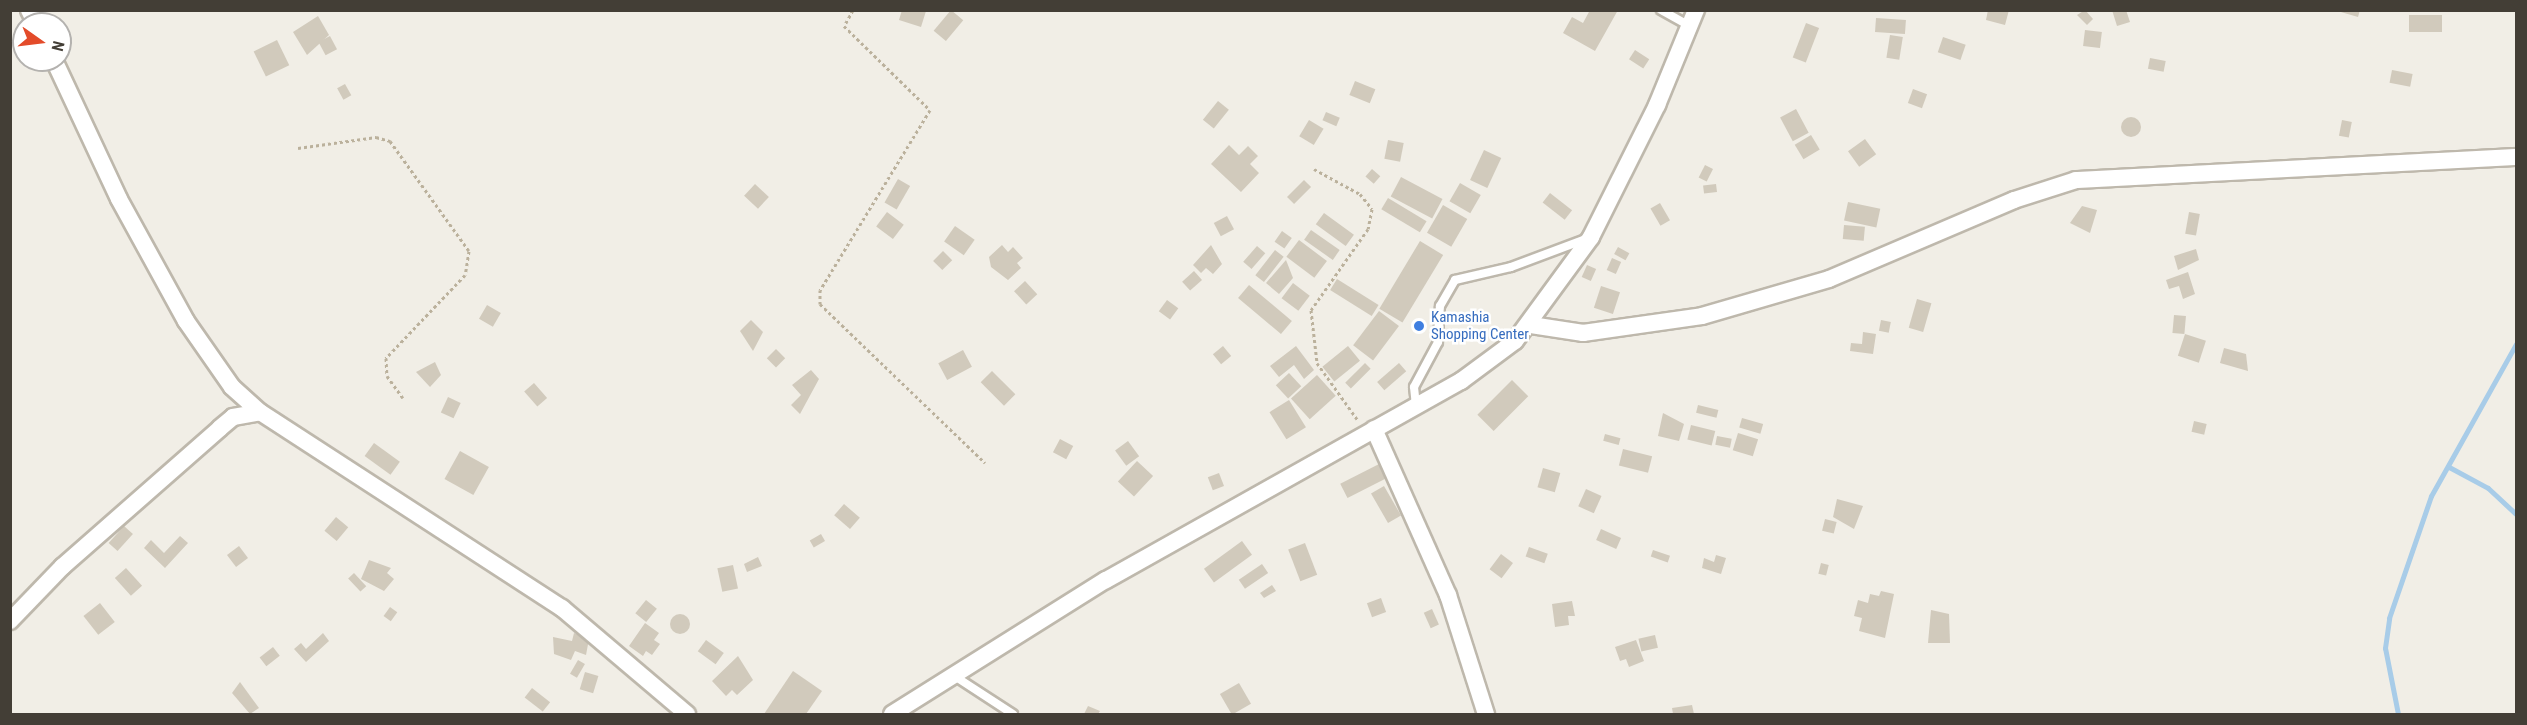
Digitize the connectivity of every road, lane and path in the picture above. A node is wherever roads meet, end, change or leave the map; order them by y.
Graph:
1 (853, 10) edge
2 (1661, 10) edge
3 (1693, 18) edge
4 (60, 72) edge
5 (298, 148) dead end
6 (2517, 157) edge
7 (1314, 169) dead end
8 (1591, 237) junction
9 (1531, 325) junction
10 (403, 398) dead end
11 (1416, 406) junction
12 (260, 412) junction
13 (1370, 431) junction
14 (985, 463) dead end
15 (10, 621) edge
16 (956, 677) junction
17 (687, 714) edge
18 (892, 714) edge
19 (1013, 714) edge
20 (1486, 714) edge

1 - 14 path
2 - 3 lane
3 - 8 street
4 - 12 street
5 - 10 path
6 - 9 street
7 - 13 path
8 - 9 street
8 - 11 lane
9 - 11 street
11 - 13 street
12 - 15 street
12 - 17 street
13 - 16 street
13 - 20 street
16 - 18 street
16 - 19 lane

